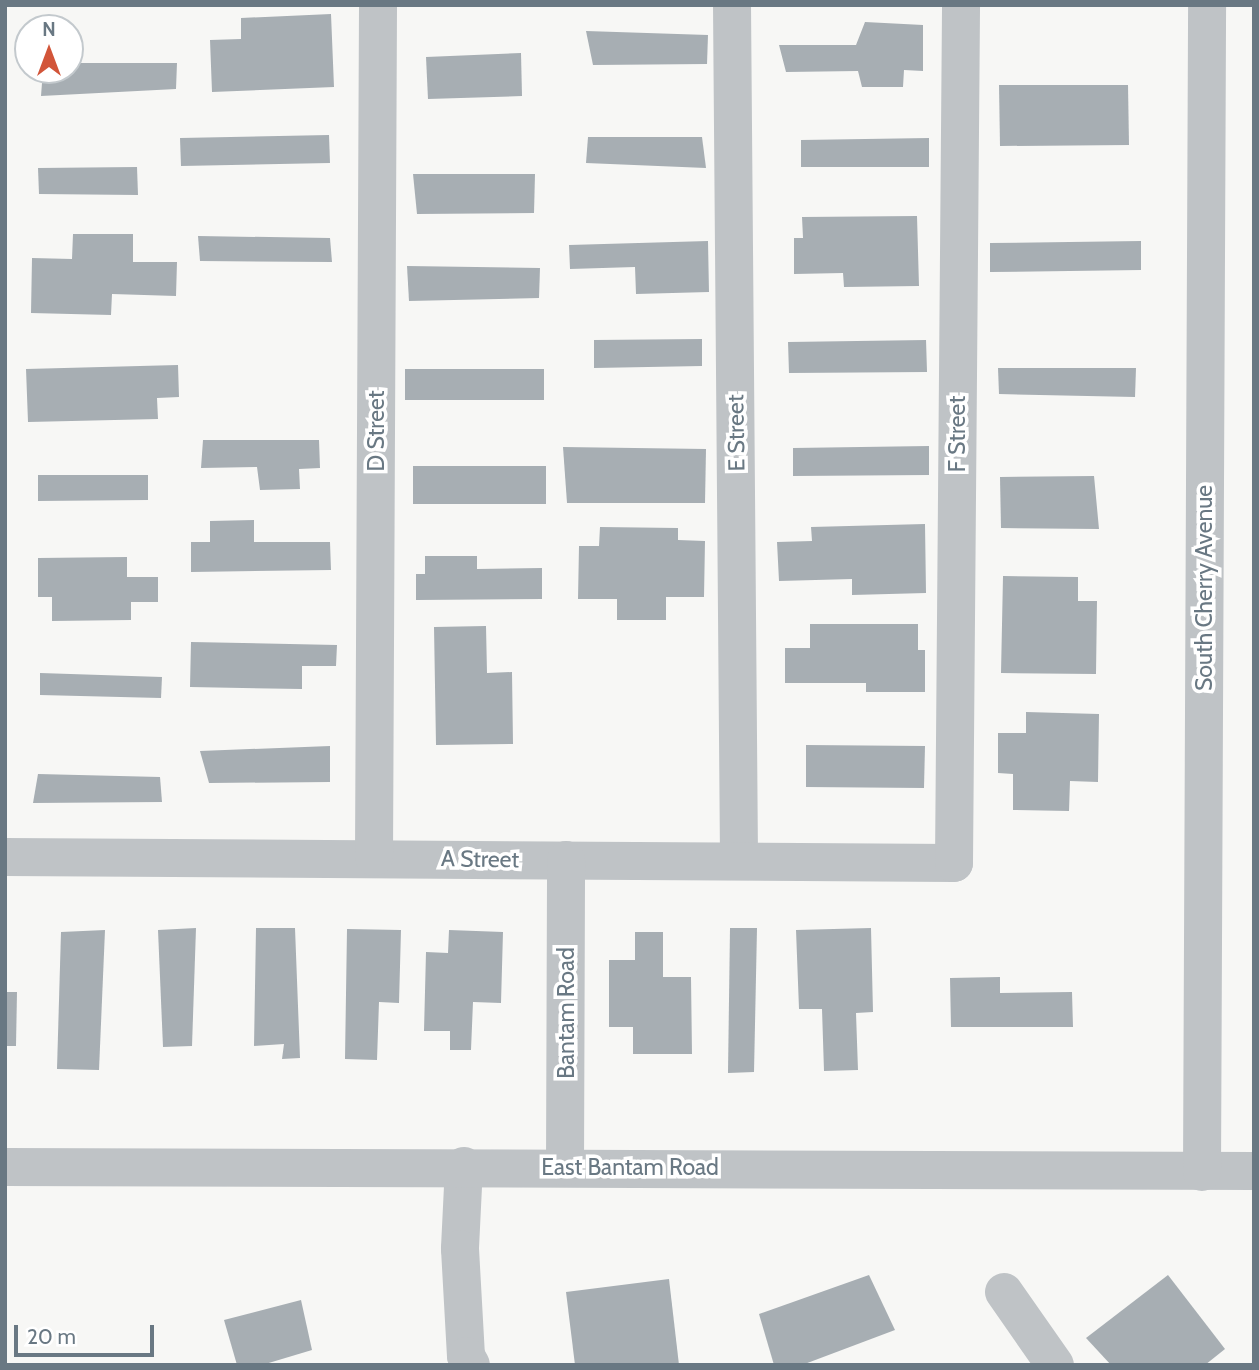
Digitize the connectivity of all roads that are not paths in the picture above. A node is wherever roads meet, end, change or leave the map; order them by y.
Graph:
1 (378, 5) edge
2 (732, 5) edge
3 (961, 5) edge
4 (1207, 5) edge
5 (5, 857) edge
6 (374, 858) junction
7 (566, 860) junction
8 (740, 861) junction
9 (954, 863) joint
10 (464, 1166) junction
11 (5, 1167) edge
12 (565, 1167) junction
13 (1254, 1171) edge
14 (1202, 1172) junction
15 (1004, 1292) dead end
16 (471, 1365) edge
17 (1055, 1365) edge

1 - 6 street, D Street
2 - 8 street, E Street
3 - 9 street, F Street
4 - 14 street, South Cherry Avenue
5 - 6 street, A Street
6 - 7 street, A Street
7 - 8 street, A Street
7 - 12 street, Bantam Road
8 - 9 street, A Street
10 - 11 street, East Bantam Road
10 - 12 street, East Bantam Road
10 - 16 street
12 - 14 street, East Bantam Road
13 - 14 street, East Bantam Road
15 - 17 street

